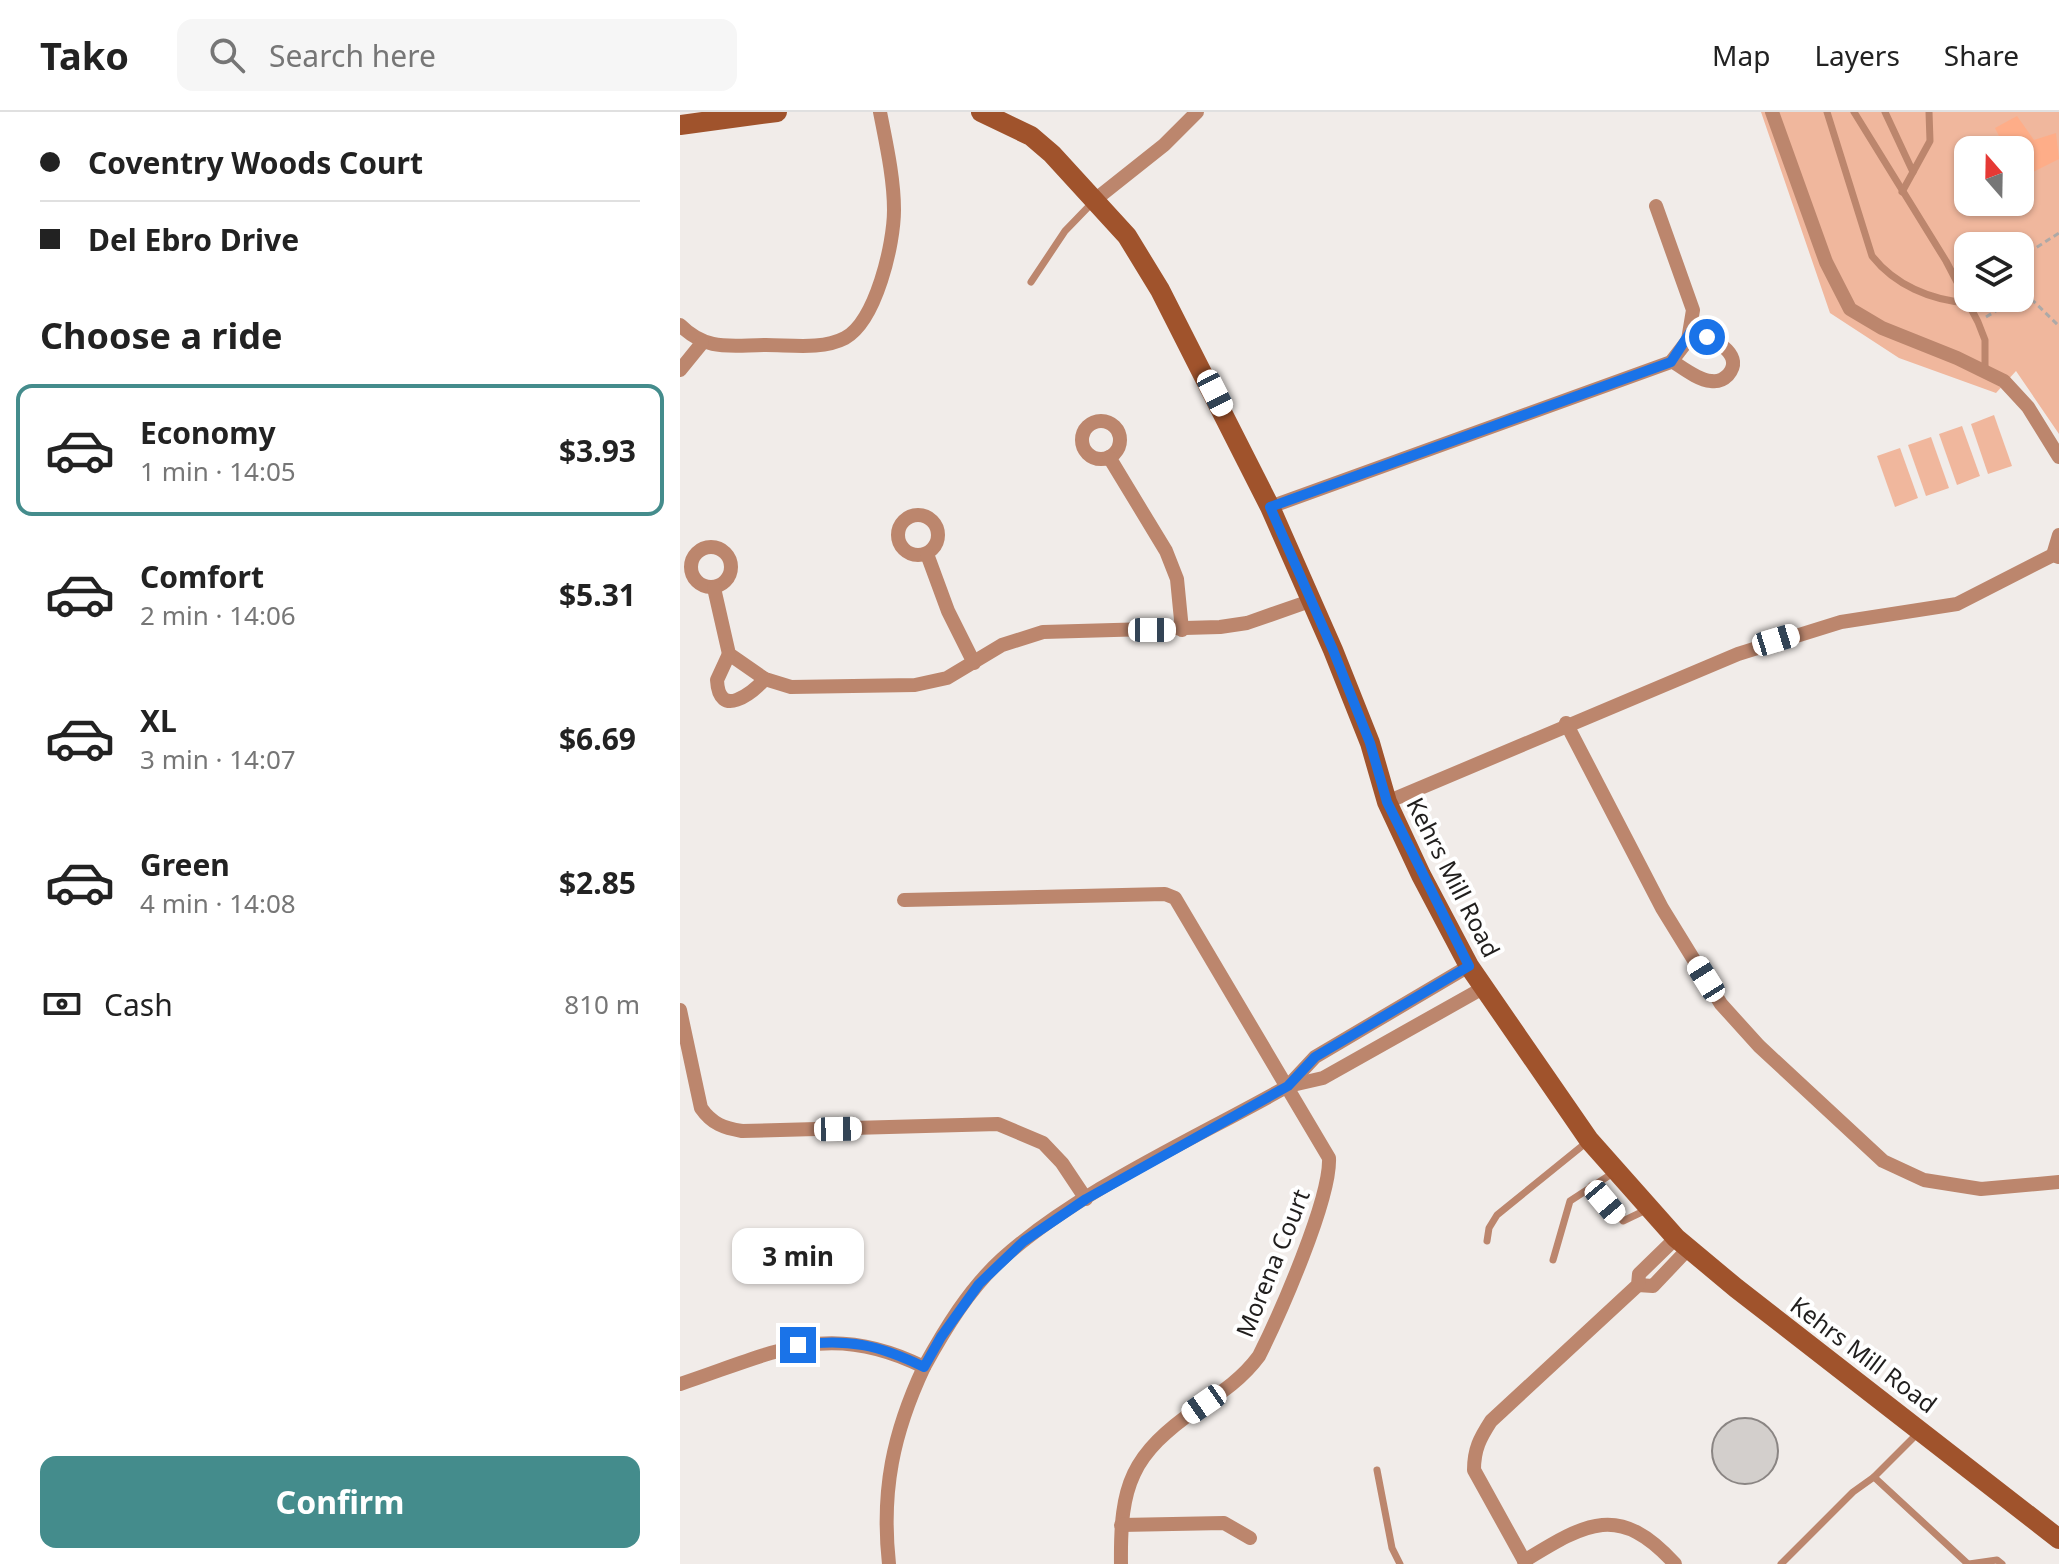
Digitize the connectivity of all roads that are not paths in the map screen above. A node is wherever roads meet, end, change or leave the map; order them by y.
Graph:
1 (777, 112) edge
2 (880, 112) edge
3 (981, 112) edge
4 (1197, 112) edge
5 (1772, 112) edge
6 (1827, 112) edge
7 (1854, 112) edge
8 (1885, 112) edge
9 (1929, 112) edge
10 (680, 125) edge
11 (1913, 172) junction
12 (1902, 192) junction
13 (1096, 199) junction
14 (1656, 206) dead end
15 (1954, 276) edge
16 (1031, 282) dead end
17 (1954, 300) edge
18 (1973, 312) edge
19 (680, 325) edge
20 (1693, 328) junction
21 (702, 343) junction
22 (1672, 361) junction
23 (680, 370) edge
24 (1985, 370) junction
25 (1109, 457) dead end
26 (2059, 457) edge
27 (1270, 507) junction
28 (2059, 535) edge
29 (927, 554) dead end
30 (2056, 556) edge
31 (714, 588) dead end
32 (1310, 601) junction
33 (1182, 630) junction
34 (729, 654) junction
35 (974, 663) junction
36 (765, 679) junction
37 (1566, 723) junction
38 (1387, 802) junction
39 (904, 900) dead end
40 (1469, 966) junction
41 (1483, 988) junction
42 (680, 1010) edge
43 (1288, 1086) junction
44 (1589, 1140) junction
45 (1615, 1171) junction
46 (2059, 1182) edge
47 (1591, 1186) junction
48 (1086, 1199) junction
49 (1649, 1208) junction
50 (1487, 1241) dead end
51 (1682, 1243) junction
52 (1553, 1260) dead end
53 (924, 1367) junction
54 (680, 1384) edge
55 (1921, 1430) junction
56 (1377, 1470) dead end
57 (1874, 1477) junction
58 (1121, 1525) junction
59 (1250, 1538) dead end
60 (2059, 1539) edge
61 (1523, 1563) edge
62 (889, 1564) edge
63 (1121, 1564) edge
64 (1400, 1564) edge
65 (1675, 1564) edge
66 (1781, 1564) edge
67 (1968, 1564) edge
68 (2002, 1564) edge

1 - 10 main road
2 - 21 street
3 - 13 main road, Kehrs Mill Road
4 - 13 street
5 - 24 street
6 - 17 lane
7 - 12 lane
8 - 11 lane
9 - 11 lane
11 - 12 lane
12 - 15 lane
13 - 16 lane
13 - 27 main road, Kehrs Mill Road
14 - 20 street
18 - 24 lane
19 - 21 street
20 - 22 street
20 - 22 street
21 - 23 street
22 - 27 street
24 - 26 street
25 - 33 street
27 - 32 main road, Kehrs Mill Road
28 - 30 street
29 - 35 street
30 - 37 street
31 - 34 street
32 - 33 street
32 - 38 main road, Kehrs Mill Road
33 - 35 street
34 - 36 street
34 - 36 street
35 - 36 street
37 - 38 street
37 - 46 street
38 - 40 main road, Kehrs Mill Road
39 - 43 street, Morena Court
40 - 41 main road, Kehrs Mill Road
40 - 43 street
41 - 43 street
41 - 44 main road, Kehrs Mill Road
42 - 48 street
43 - 48 street
43 - 58 street, Morena Court
44 - 45 main road, Kehrs Mill Road
44 - 50 lane
45 - 47 lane
45 - 49 main road, Kehrs Mill Road
47 - 49 lane
47 - 52 lane
48 - 53 street
49 - 51 main road, Kehrs Mill Road
51 - 55 main road, Kehrs Mill Road
51 - 61 street
53 - 54 street
53 - 62 street
55 - 57 lane
55 - 60 main road, Kehrs Mill Road
56 - 64 lane
57 - 66 lane
57 - 67 lane
58 - 59 street
58 - 63 street, Morena Court
61 - 65 street
67 - 68 lane

